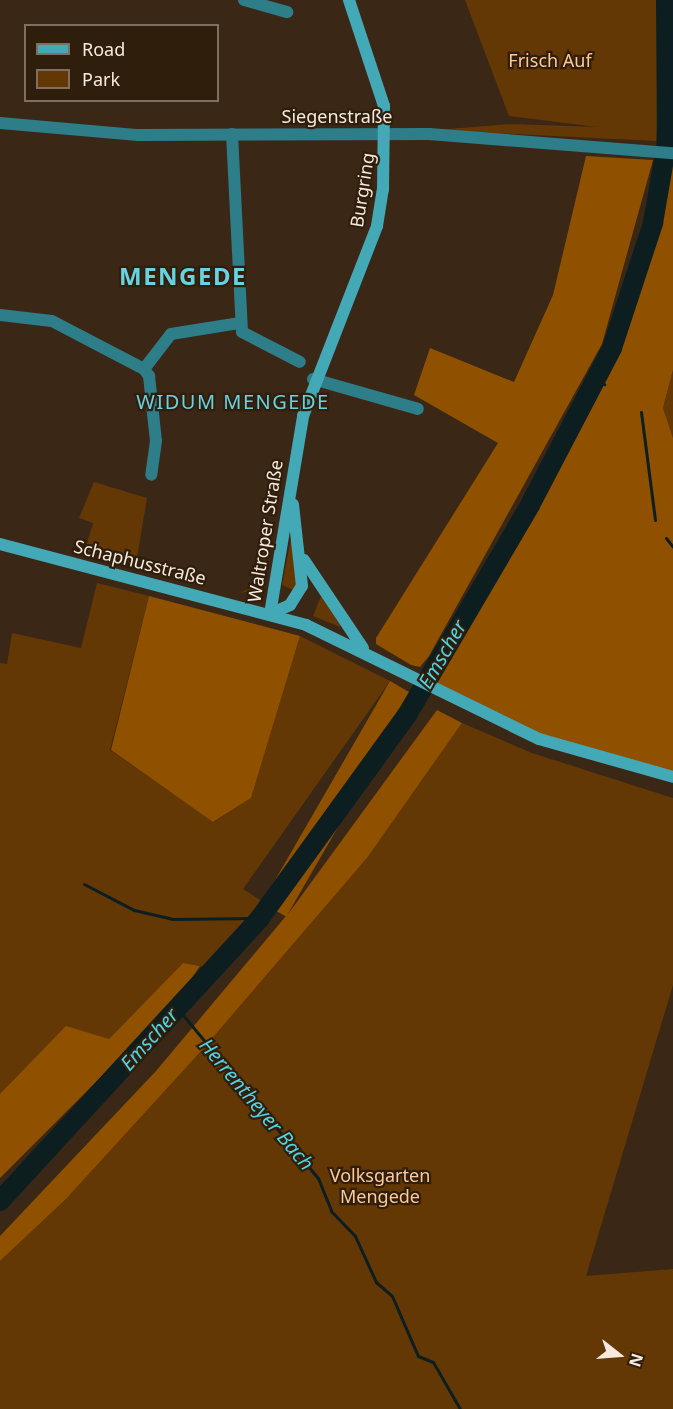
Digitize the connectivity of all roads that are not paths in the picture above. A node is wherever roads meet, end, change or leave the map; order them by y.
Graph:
1 (244, 0) edge
2 (349, 0) edge
3 (287, 12) dead end
4 (0, 123) edge
5 (232, 134) junction
6 (388, 134) junction
7 (673, 153) edge
8 (0, 315) edge
9 (241, 327) junction
10 (300, 362) dead end
11 (144, 369) junction
12 (313, 379) junction
13 (418, 409) dead end
14 (151, 475) dead end
15 (291, 492) junction
16 (0, 544) edge
17 (302, 557) junction
18 (270, 614) junction
19 (364, 650) junction
20 (673, 777) edge

1 - 3 street
2 - 6 main road, Burgring
4 - 5 street, Siegenstraße
5 - 6 street, Siegenstraße
5 - 9 street
6 - 7 street, Siegenstraße
6 - 12 main road, Burgring
8 - 11 street
9 - 10 street
9 - 11 street
11 - 14 street
12 - 13 street
12 - 15 main road, Waltroper Straße
15 - 17 main road
15 - 18 main road, Waltroper Straße
16 - 18 main road, Schaphusstraße
17 - 18 main road
17 - 19 main road
18 - 19 main road, Waltroper Straße
19 - 20 main road, Waltroper Straße

